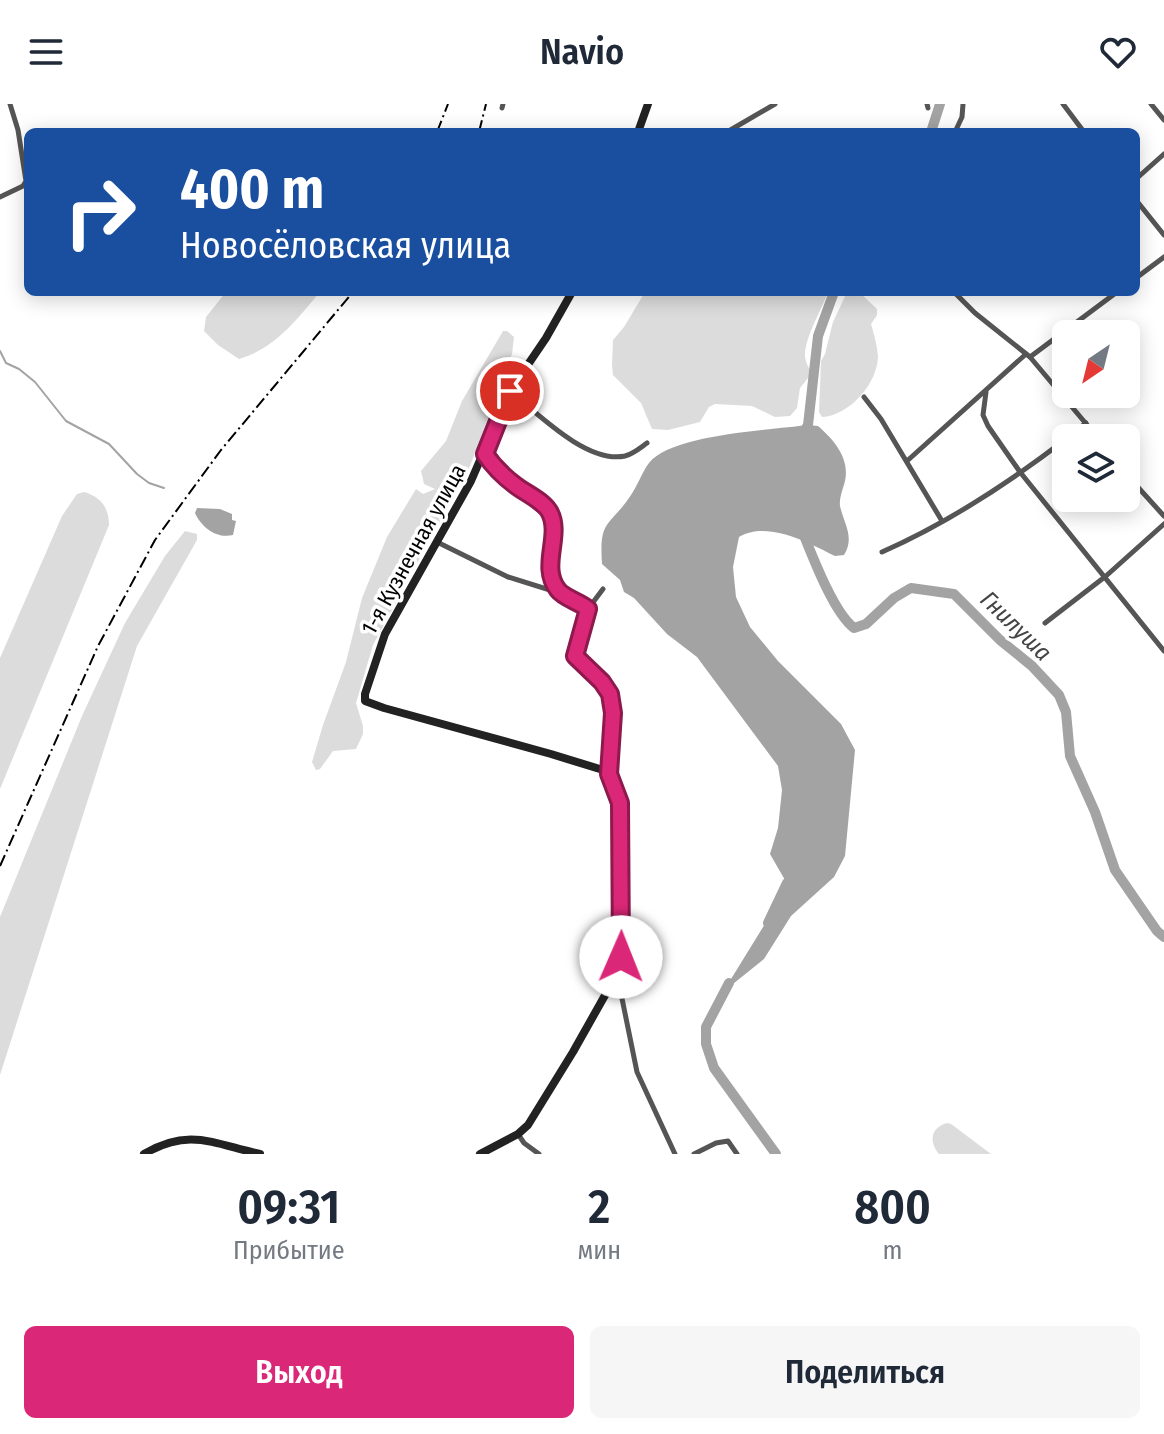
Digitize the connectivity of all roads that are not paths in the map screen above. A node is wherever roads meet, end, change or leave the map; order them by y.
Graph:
1 (10, 104) edge
2 (648, 104) edge
3 (775, 104) edge
4 (963, 104) edge
5 (1063, 104) edge
6 (1151, 104) edge
7 (1164, 120) edge
8 (639, 128) edge
9 (734, 128) edge
10 (957, 128) edge
11 (1081, 128) edge
12 (1164, 154) edge
13 (24, 168) edge
14 (1140, 175) edge
15 (24, 184) edge
16 (0, 197) edge
17 (1140, 205) edge
18 (1164, 235) edge
19 (1164, 257) edge
20 (1140, 275) edge
21 (570, 296) edge
22 (958, 296) edge
23 (1111, 296) edge
24 (1028, 356) junction
25 (510, 391) junction
26 (986, 392) junction
27 (864, 397) dead end
28 (1086, 423) edge
29 (647, 443) dead end
30 (1052, 448) edge
31 (485, 454) junction
32 (907, 461) junction
33 (1020, 472) junction
34 (1140, 489) edge
35 (1164, 516) edge
36 (942, 521) junction
37 (1164, 524) edge
38 (436, 542) junction
39 (882, 552) dead end
40 (1106, 576) junction
41 (603, 589) dead end
42 (559, 593) junction
43 (588, 609) junction
44 (1045, 623) dead end
45 (1164, 651) edge
46 (609, 774) junction
47 (617, 974) junction
48 (518, 1134) junction
49 (144, 1154) edge
50 (260, 1154) edge
51 (480, 1154) edge
52 (539, 1154) edge
53 (675, 1154) edge
54 (694, 1154) edge
55 (737, 1154) edge

1 - 13 street
2 - 8 street
3 - 9 street
4 - 10 street
5 - 11 street
6 - 7 street
12 - 14 street
15 - 16 street
17 - 18 street
19 - 20 street
21 - 25 street, 1-я Кузнечная улица
22 - 24 street
23 - 24 street
24 - 26 street
24 - 28 street
25 - 29 street
25 - 31 street, 1-я Кузнечная улица
26 - 32 street
26 - 33 street
27 - 32 street
30 - 33 street
31 - 38 street, 1-я Кузнечная улица
31 - 42 street
32 - 36 street
33 - 36 street
33 - 40 street
34 - 35 street
36 - 39 street
37 - 40 street
38 - 42 street
38 - 46 street, 1-я Кузнечная улица
40 - 44 street
40 - 45 street
41 - 43 street
42 - 43 street
43 - 46 street
46 - 47 street
47 - 48 street
47 - 53 street
48 - 51 street
48 - 52 street
49 - 50 street
54 - 55 street

